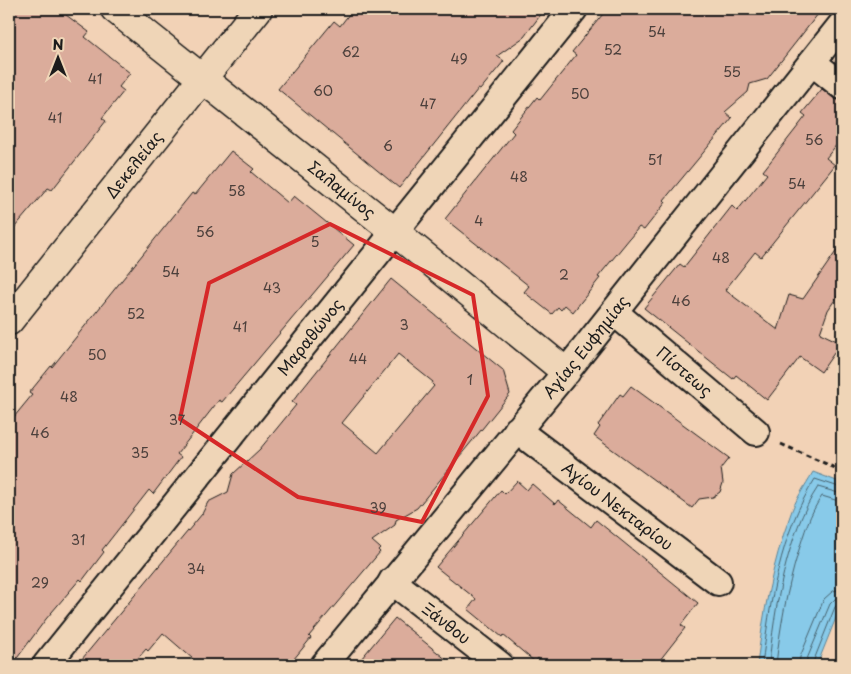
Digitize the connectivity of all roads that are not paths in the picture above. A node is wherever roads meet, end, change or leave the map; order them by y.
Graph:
1 (115, 9) edge
2 (258, 9) edge
3 (574, 9) edge
4 (842, 24) edge
5 (812, 62) junction
6 (201, 79) junction
7 (842, 86) edge
8 (395, 232) junction
9 (614, 312) junction
10 (9, 321) edge
11 (566, 372) junction
12 (517, 430) junction
13 (756, 432) road end
14 (392, 580) junction
15 (718, 582) dead end
16 (46, 665) edge
17 (324, 665) edge
18 (500, 665) edge

1 - 6 street, Σαλαμίνος
2 - 6 street, Δεκελείας
3 - 8 street, Μαραθώνος
4 - 5 street, Αγίας Ευφημίας
5 - 7 street
5 - 9 street, Αγίας Ευφημίας
6 - 8 street, Σαλαμίνος
6 - 10 street, Δεκελείας
8 - 11 street, Σαλαμίνος
8 - 16 street, Μαραθώνος
9 - 11 street, Αγίας Ευφημίας
9 - 13 street, Πίστεως
11 - 12 street, Αγίας Ευφημίας
12 - 14 street, Αγίας Ευφημίας
12 - 15 street, Αγίου Νεκταρίου
14 - 17 street, Αγίας Ευφημίας
14 - 18 street, Ξάνθου

